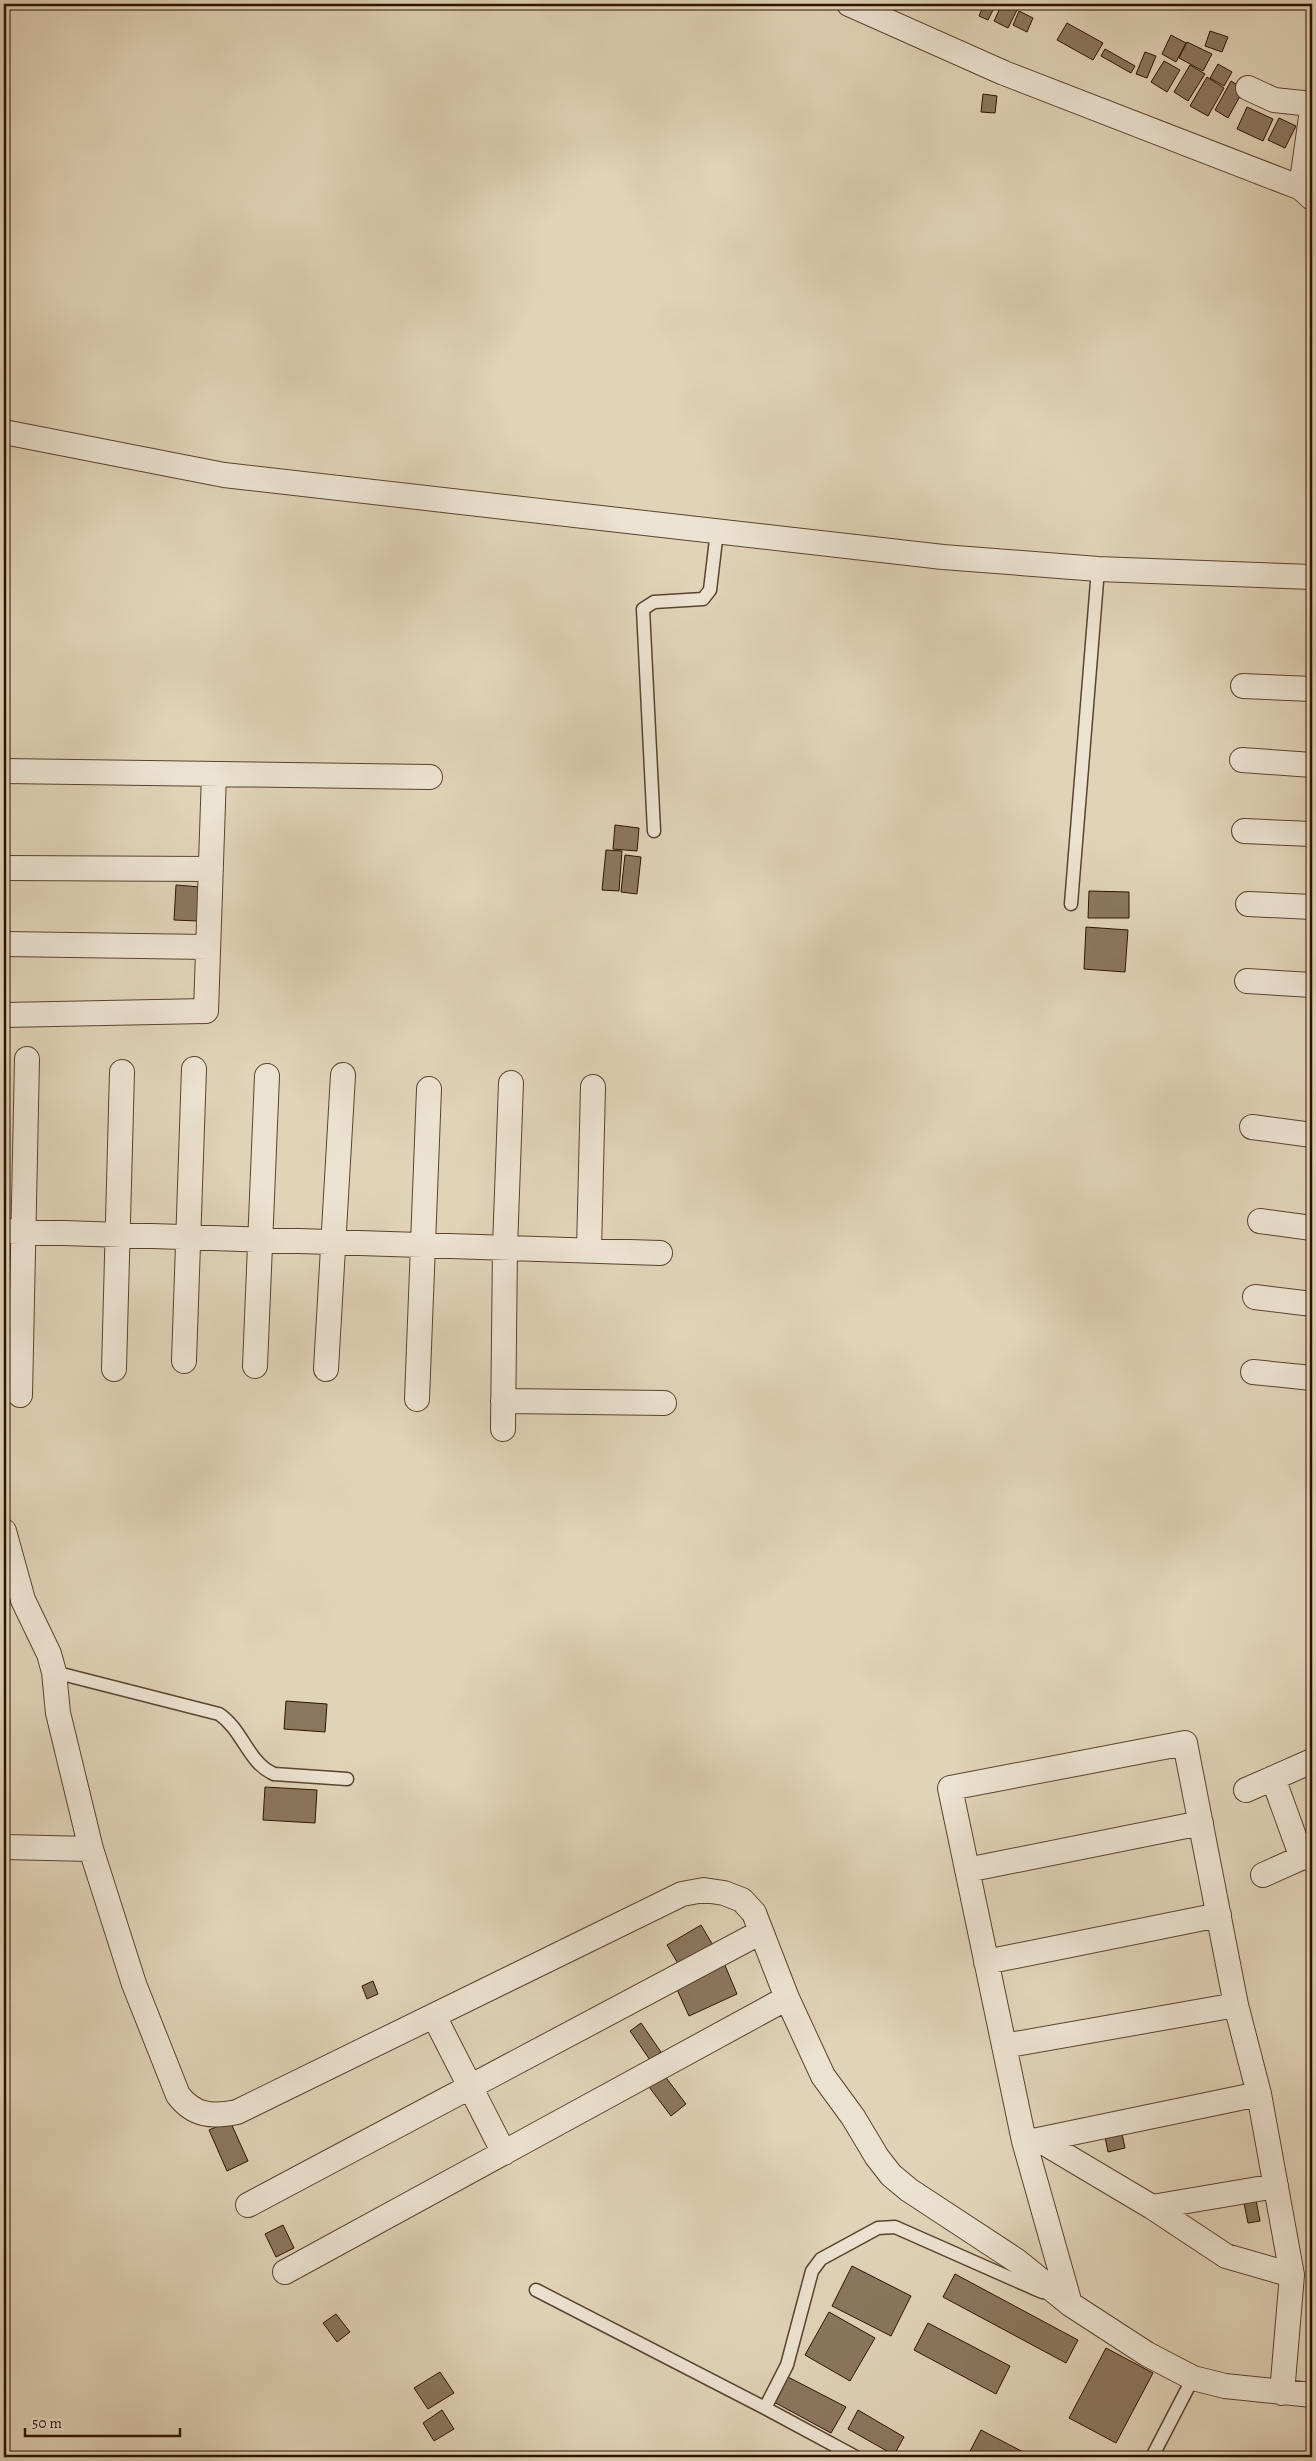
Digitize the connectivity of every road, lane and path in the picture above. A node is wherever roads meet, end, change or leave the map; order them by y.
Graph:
1 (849, 4) edge
2 (1248, 88) dead end
3 (1312, 104) edge
4 (1312, 110) edge
5 (1307, 193) edge
6 (4, 432) edge
7 (717, 531) junction
8 (1098, 569) junction
9 (1312, 577) edge
10 (1243, 686) dead end
11 (1312, 690) edge
12 (1242, 760) dead end
13 (1312, 765) edge
14 (4, 771) edge
15 (214, 774) junction
16 (430, 778) dead end
17 (654, 830) dead end
18 (1244, 831) dead end
19 (1312, 834) edge
20 (4, 868) edge
21 (211, 869) junction
22 (1071, 904) dead end
23 (1248, 904) dead end
24 (1312, 908) edge
25 (4, 944) edge
26 (208, 947) junction
27 (1247, 981) dead end
28 (1312, 985) edge
29 (4, 1015) edge
30 (27, 1059) dead end
31 (194, 1069) dead end
32 (122, 1072) dead end
33 (343, 1075) dead end
34 (267, 1076) dead end
35 (511, 1083) dead end
36 (593, 1086) dead end
37 (429, 1089) dead end
38 (1252, 1127) dead end
39 (1312, 1136) edge
40 (1260, 1221) dead end
41 (1312, 1228) edge
42 (13, 1231) edge
43 (116, 1235) junction
44 (188, 1237) junction
45 (260, 1240) junction
46 (333, 1242) junction
47 (424, 1245) junction
48 (505, 1247) junction
49 (589, 1250) junction
50 (660, 1252) dead end
51 (1255, 1297) dead end
52 (1312, 1304) edge
53 (184, 1361) dead end
54 (255, 1366) dead end
55 (114, 1369) dead end
56 (326, 1369) dead end
57 (1253, 1372) dead end
58 (1312, 1378) edge
59 (20, 1395) dead end
60 (417, 1399) dead end
61 (503, 1401) junction
62 (664, 1403) dead end
63 (503, 1429) dead end
64 (4, 1531) edge
65 (54, 1672) junction
66 (1312, 1761) edge
67 (1273, 1778) junction
68 (346, 1779) dead end
69 (1246, 1790) dead end
70 (1201, 1823) junction
71 (4, 1847) edge
72 (91, 1849) junction
73 (1307, 1856) edge
74 (967, 1870) junction
75 (1263, 1875) dead end
76 (1219, 1915) junction
77 (761, 1932) junction
78 (986, 1962) junction
79 (787, 1998) junction
80 (1236, 2005) junction
81 (434, 2016) junction
82 (1004, 2046) junction
83 (470, 2087) junction
84 (1259, 2094) junction
85 (1032, 2141) junction
86 (504, 2152) junction
87 (1276, 2186) junction
88 (248, 2205) dead end
89 (1152, 2207) junction
90 (285, 2272) dead end
91 (1292, 2275) junction
92 (536, 2290) dead end
93 (1070, 2304) junction
94 (1193, 2378) junction
95 (1282, 2393) junction
96 (1312, 2395) edge
97 (765, 2408) junction
98 (856, 2457) edge
99 (1152, 2457) edge

1 - 5 street
2 - 3 street
4 - 5 street
6 - 7 street
7 - 8 street
7 - 17 lane
8 - 9 street
8 - 22 lane
10 - 11 street
12 - 13 street
14 - 15 street
15 - 16 street
15 - 21 street
18 - 19 street
20 - 21 street
21 - 26 street
23 - 24 street
25 - 26 street
26 - 29 street
27 - 28 street
30 - 42 street
31 - 44 street
32 - 43 street
33 - 46 street
34 - 45 street
35 - 48 street
36 - 49 street
37 - 47 street
38 - 39 street
40 - 41 street
42 - 43 street
42 - 59 street
43 - 44 street
43 - 55 street
44 - 45 street
44 - 53 street
45 - 46 street
45 - 54 street
46 - 47 street
46 - 56 street
47 - 48 street
47 - 60 street
48 - 49 street
48 - 61 street
49 - 50 street
51 - 52 street
57 - 58 street
61 - 62 street
61 - 63 street
64 - 65 street
65 - 68 lane
65 - 72 street
66 - 67 street
67 - 69 street
67 - 73 street
70 - 74 street
70 - 74 street
70 - 76 street
71 - 72 street
72 - 81 street
73 - 75 street
74 - 78 street
76 - 78 street
76 - 80 street
77 - 79 street
77 - 81 street
77 - 83 street
78 - 82 street
79 - 86 street
79 - 93 street
80 - 82 street
80 - 84 street
81 - 83 street
82 - 85 street
83 - 86 street
83 - 88 street
84 - 85 street
84 - 87 street
85 - 89 street
85 - 93 street
86 - 90 street
87 - 89 street
87 - 91 street
89 - 91 street
91 - 95 street
92 - 97 lane
93 - 94 street
93 - 97 lane
94 - 95 street
94 - 99 lane
95 - 96 street
97 - 98 lane

